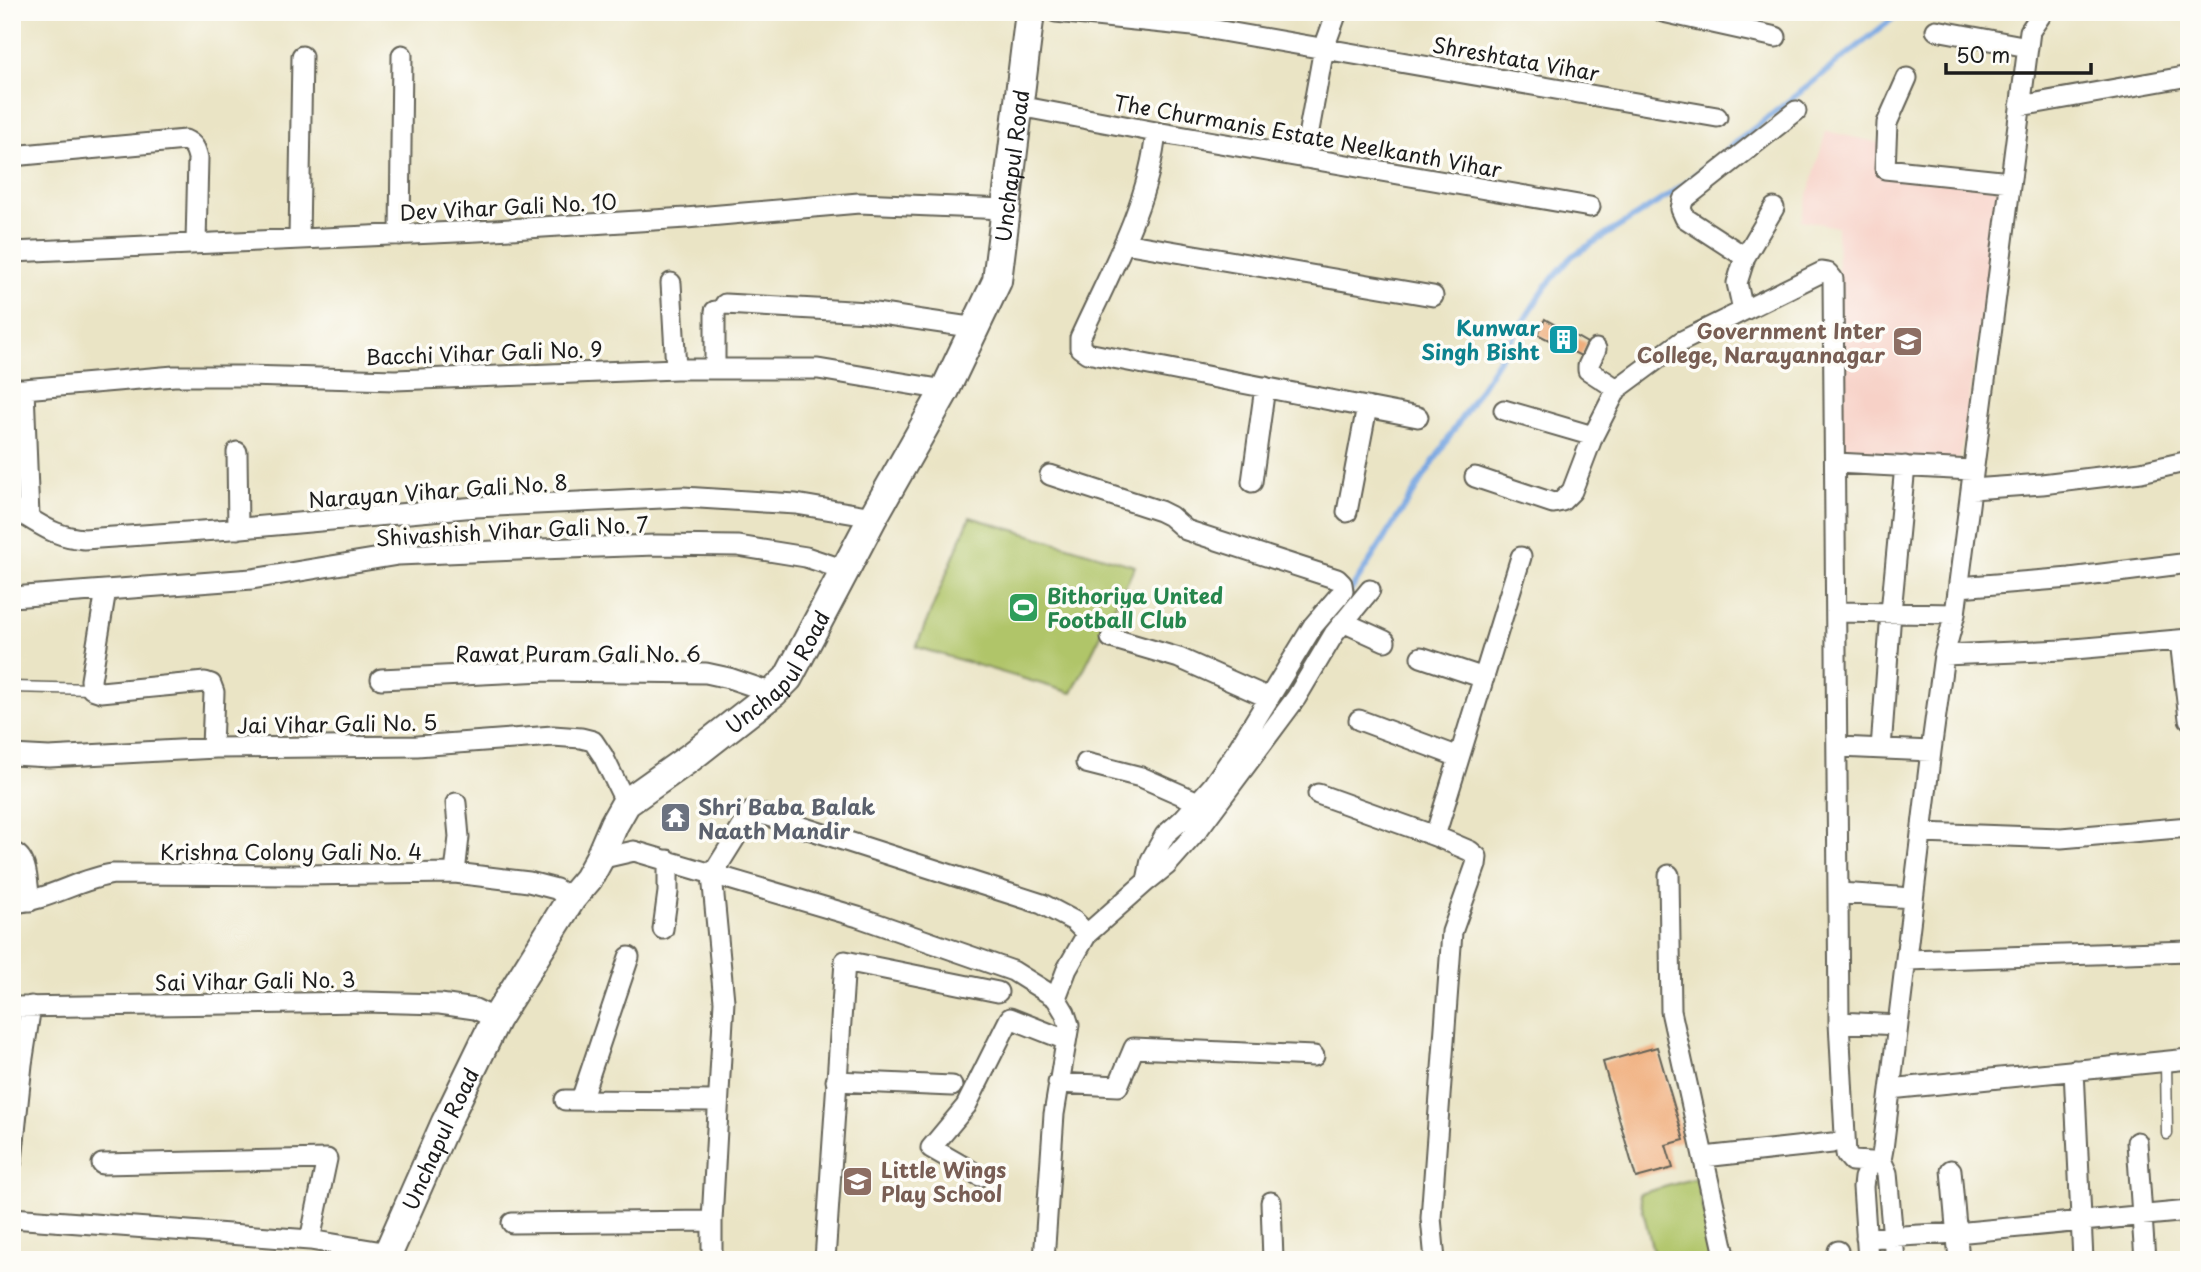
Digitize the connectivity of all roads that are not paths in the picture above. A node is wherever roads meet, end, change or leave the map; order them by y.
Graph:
1 (1030, 12) edge
2 (1056, 12) edge
3 (1338, 12) edge
4 (1663, 12) edge
5 (2043, 12) edge
6 (1936, 30) dead end
7 (1776, 37) dead end
8 (2028, 47) junction
9 (1324, 48) junction
10 (402, 55) dead end
11 (302, 56) dead end
12 (2189, 76) edge
13 (1907, 78) dead end
14 (1019, 106) junction
15 (2020, 106) junction
16 (1796, 111) dead end
17 (1717, 117) dead end
18 (1156, 132) junction
19 (12, 156) edge
20 (1304, 158) junction
21 (2010, 182) junction
22 (1590, 207) dead end
23 (1774, 208) dead end
24 (1005, 209) junction
25 (400, 235) junction
26 (299, 239) junction
27 (196, 243) junction
28 (1124, 243) junction
29 (12, 252) edge
30 (1745, 257) junction
31 (671, 283) dead end
32 (1433, 296) dead end
33 (1743, 310) junction
34 (976, 328) junction
35 (1596, 349) dead end
36 (676, 369) junction
37 (715, 369) junction
38 (1265, 387) junction
39 (18, 389) edge
40 (1617, 389) junction
41 (945, 390) junction
42 (1367, 407) junction
43 (1504, 410) dead end
44 (1418, 417) dead end
45 (1593, 436) junction
46 (237, 452) dead end
47 (2189, 461) edge
48 (1836, 463) junction
49 (1905, 466) junction
50 (1050, 475) dead end
51 (1475, 477) dead end
52 (1972, 480) junction
53 (1252, 482) dead end
54 (1347, 512) dead end
55 (20, 513) edge
56 (873, 517) junction
57 (238, 529) junction
58 (1521, 557) dead end
59 (2189, 563) edge
60 (845, 570) junction
61 (1959, 587) junction
62 (106, 590) junction
63 (1370, 590) dead end
64 (12, 597) edge
65 (1838, 611) junction
66 (1891, 612) junction
67 (1955, 614) junction
68 (1343, 622) junction
69 (1111, 638) dead end
70 (2184, 639) edge
71 (1385, 641) dead end
72 (1944, 655) junction
73 (1421, 657) dead end
74 (1484, 678) junction
75 (381, 679) dead end
76 (12, 687) edge
77 (92, 688) junction
78 (773, 692) junction
79 (1269, 698) junction
80 (2189, 719) edge
81 (1359, 720) dead end
82 (1839, 747) junction
83 (212, 748) junction
84 (1881, 749) junction
85 (1931, 751) junction
86 (12, 755) edge
87 (1459, 757) junction
88 (1086, 763) dead end
89 (1318, 794) dead end
90 (1198, 802) junction
91 (456, 803) dead end
92 (626, 803) junction
93 (2189, 827) edge
94 (1921, 833) junction
95 (1436, 835) junction
96 (12, 852) edge
97 (599, 859) junction
98 (668, 860) junction
99 (455, 873) junction
100 (712, 874) junction
101 (1669, 875) dead end
102 (1147, 881) junction
103 (1840, 893) junction
104 (1912, 898) junction
105 (571, 900) junction
106 (21, 902) edge
107 (663, 929) dead end
108 (1087, 934) junction
109 (2189, 951) edge
110 (629, 957) dead end
111 (1907, 960) junction
112 (998, 992) dead end
113 (1056, 998) junction
114 (22, 1007) edge
115 (496, 1018) junction
116 (1839, 1022) junction
117 (1898, 1025) junction
118 (1066, 1040) junction
119 (1314, 1056) dead end
120 (2189, 1059) edge
121 (2166, 1061) junction
122 (17, 1064) edge
123 (2074, 1070) junction
124 (836, 1081) junction
125 (1059, 1083) junction
126 (952, 1086) dead end
127 (1890, 1089) junction
128 (718, 1101) junction
129 (2167, 1134) dead end
130 (2137, 1142) dead end
131 (1832, 1143) dead end
132 (1704, 1157) junction
133 (12, 1161) edge
134 (1876, 1161) junction
135 (102, 1164) dead end
136 (1951, 1170) dead end
137 (980, 1176) dead end
138 (1271, 1202) dead end
139 (2189, 1211) edge
140 (2142, 1216) junction
141 (12, 1218) edge
142 (712, 1221) junction
143 (2081, 1221) junction
144 (512, 1223) dead end
145 (1956, 1233) junction
146 (1893, 1237) junction
147 (1866, 1238) junction
148 (310, 1240) junction
149 (387, 1256) edge
150 (712, 1260) edge
151 (825, 1260) edge
152 (1044, 1260) edge
153 (1273, 1260) edge
154 (1435, 1260) edge
155 (1726, 1260) edge
156 (1868, 1260) edge
157 (1895, 1260) edge
158 (1959, 1260) edge
159 (2083, 1260) edge
160 (2145, 1260) edge

1 - 14 street, Unchapul Road
2 - 9 street, Shreshtata Vihar
3 - 9 street
4 - 7 street
5 - 8 street
6 - 8 street
8 - 15 street
9 - 17 street, Shreshtata Vihar
9 - 20 street
10 - 25 street
11 - 26 street
12 - 15 street
13 - 21 street
14 - 18 street, The Churmanis Estate Neelkanth Vihar
14 - 24 street, Unchapul Road
15 - 21 street
16 - 30 street
18 - 20 street, The Churmanis Estate Neelkanth Vihar
18 - 28 street
19 - 27 street
20 - 22 street, The Churmanis Estate Neelkanth Vihar
21 - 52 street
23 - 30 street
24 - 25 street, Dev Vihar Gali No. 10
24 - 34 street, Unchapul Road
25 - 26 street, Dev Vihar Gali No. 10
26 - 27 street, Dev Vihar Gali No. 10
27 - 29 street, Dev Vihar Gali No. 10
28 - 32 street
28 - 38 street
30 - 33 street
31 - 36 street
33 - 40 street
33 - 48 street
34 - 37 street
34 - 41 street, Unchapul Road
35 - 40 street
36 - 37 street, Bacchi Vihar Gali No. 9
36 - 39 street, Bacchi Vihar Gali No. 9
37 - 41 street, Bacchi Vihar Gali No. 9
38 - 42 street
38 - 53 street
39 - 55 street
40 - 45 street
41 - 56 street, Unchapul Road
42 - 44 street
42 - 54 street
43 - 45 street
45 - 51 street
46 - 57 street
47 - 52 street
48 - 49 street
48 - 65 street
49 - 52 street
49 - 66 street
50 - 79 street
52 - 61 street
55 - 57 street, Narayan Vihar Gali No. 8
56 - 57 street, Narayan Vihar Gali No. 8
56 - 60 street, Unchapul Road
58 - 74 street
59 - 61 street
60 - 62 street, Shivashish Vihar Gali No. 7
60 - 78 street, Unchapul Road
61 - 67 street
62 - 64 street, Shivashish Vihar Gali No. 7
62 - 77 street
63 - 68 street
65 - 66 street
65 - 82 street
66 - 67 street
66 - 84 street
67 - 72 street
68 - 71 street
68 - 102 street
69 - 79 street
70 - 72 street
70 - 80 street
72 - 85 street
73 - 74 street
74 - 87 street
75 - 78 street, Rawat Puram Gali No. 6
76 - 77 lane
77 - 83 street
78 - 92 street, Unchapul Road
79 - 90 street
81 - 87 street
82 - 84 street
82 - 103 street
83 - 86 street, Jai Vihar Gali No. 5
83 - 92 street, Jai Vihar Gali No. 5
84 - 85 street
85 - 94 street
87 - 95 street
88 - 90 street
89 - 95 street
90 - 102 street
91 - 99 street
92 - 97 street, Unchapul Road
93 - 94 street
94 - 104 street
95 - 154 street
96 - 106 street
97 - 98 street
97 - 105 street, Unchapul Road
98 - 100 street
98 - 107 street
99 - 105 street, Krishna Colony Gali No. 4
99 - 106 street, Krishna Colony Gali No. 4
100 - 108 street
100 - 113 street
100 - 128 street
101 - 132 street
102 - 108 street
103 - 104 street
103 - 116 street
104 - 111 street
105 - 115 street, Unchapul Road
108 - 113 street
109 - 111 street
110 - 128 street
111 - 117 street
112 - 124 street
113 - 118 street
114 - 115 street, Sai Vihar Gali No. 3
114 - 122 street
115 - 149 street, Unchapul Road
116 - 117 street
116 - 134 street
117 - 127 street
118 - 125 street
118 - 137 street
119 - 125 street
120 - 121 street
121 - 123 street
121 - 129 lane
122 - 133 street
123 - 127 street
123 - 143 street
124 - 126 street
124 - 151 street
125 - 152 street
127 - 134 street
128 - 142 street
130 - 140 street
131 - 132 street
132 - 155 street
134 - 146 street
134 - 147 street
135 - 148 street
136 - 145 street
138 - 153 street
139 - 140 street
140 - 143 street
140 - 160 street
141 - 148 street
142 - 144 street
142 - 150 street
143 - 145 street
143 - 159 street
145 - 146 street
145 - 158 street
146 - 147 street
146 - 157 street
147 - 156 street
148 - 149 street

